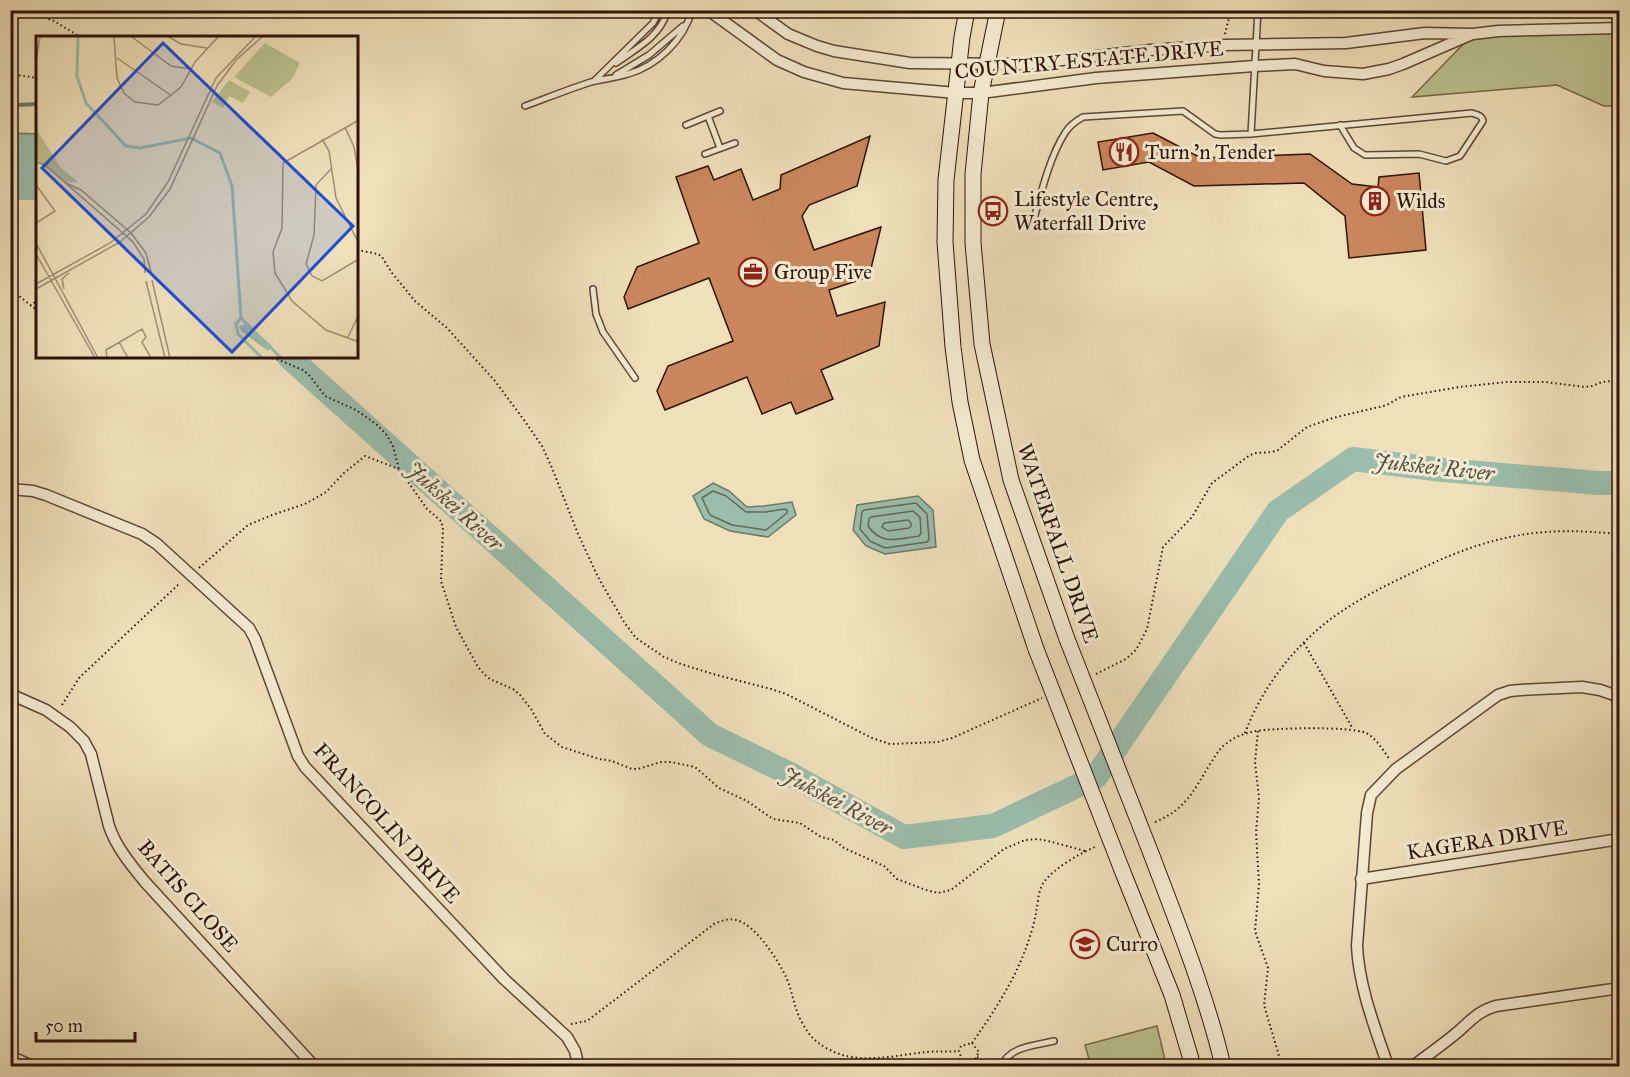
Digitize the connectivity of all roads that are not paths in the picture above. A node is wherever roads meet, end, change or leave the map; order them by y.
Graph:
1 (660, 10) edge
2 (668, 10) edge
3 (692, 10) edge
4 (708, 10) edge
5 (755, 10) edge
6 (967, 10) edge
7 (998, 10) edge
8 (1258, 10) edge
9 (1620, 28) edge
10 (1473, 34) junction
11 (1256, 44) junction
12 (959, 63) junction
13 (988, 64) junction
14 (1254, 66) junction
15 (604, 70) junction
16 (593, 82) junction
17 (956, 93) junction
18 (981, 93) junction
19 (525, 106) dead end
20 (720, 111) dead end
21 (708, 116) junction
22 (686, 125) dead end
23 (1340, 125) junction
24 (1251, 134) junction
25 (735, 143) dead end
26 (720, 148) junction
27 (705, 154) dead end
28 (1034, 219) dead end
29 (593, 289) dead end
30 (635, 378) dead end
31 (10, 489) edge
32 (10, 694) edge
33 (1620, 697) edge
34 (1620, 839) edge
35 (1361, 879) junction
36 (1620, 988) edge
37 (1054, 1041) dead end
38 (10, 1056) edge
39 (32, 1066) edge
40 (314, 1066) edge
41 (576, 1066) edge
42 (1001, 1066) edge
43 (1193, 1066) edge
44 (1223, 1066) edge
45 (1388, 1066) edge
46 (1413, 1066) edge

1 - 15 lane
2 - 15 lane
3 - 16 lane
4 - 17 street, COUNTRY ESTATE DRIVE
5 - 12 street, COUNTRY ESTATE DRIVE
6 - 12 main road
7 - 13 main road, WATERFALL DRIVE
8 - 11 lane
9 - 10 street
10 - 11 street, COUNTRY ESTATE DRIVE
10 - 14 street, COUNTRY ESTATE DRIVE
11 - 13 street, COUNTRY ESTATE DRIVE
11 - 14 lane
12 - 13 street, COUNTRY ESTATE DRIVE
12 - 17 main road
13 - 18 main road, WATERFALL DRIVE
14 - 18 street, COUNTRY ESTATE DRIVE
14 - 24 lane
15 - 16 lane
16 - 19 lane
17 - 18 street, COUNTRY ESTATE DRIVE
17 - 43 main road, bridge
18 - 44 main road, WATERFALL DRIVE, bridge
20 - 21 lane
21 - 22 lane
21 - 26 lane
23 - 23 lane
23 - 24 lane
24 - 28 lane
25 - 26 lane
26 - 27 lane
29 - 30 lane
31 - 41 street, FRANCOLIN DRIVE
32 - 40 street, BATIS CLOSE
33 - 35 street
34 - 35 street, KAGERA DRIVE
35 - 45 street
36 - 46 street
37 - 42 lane
38 - 39 street

